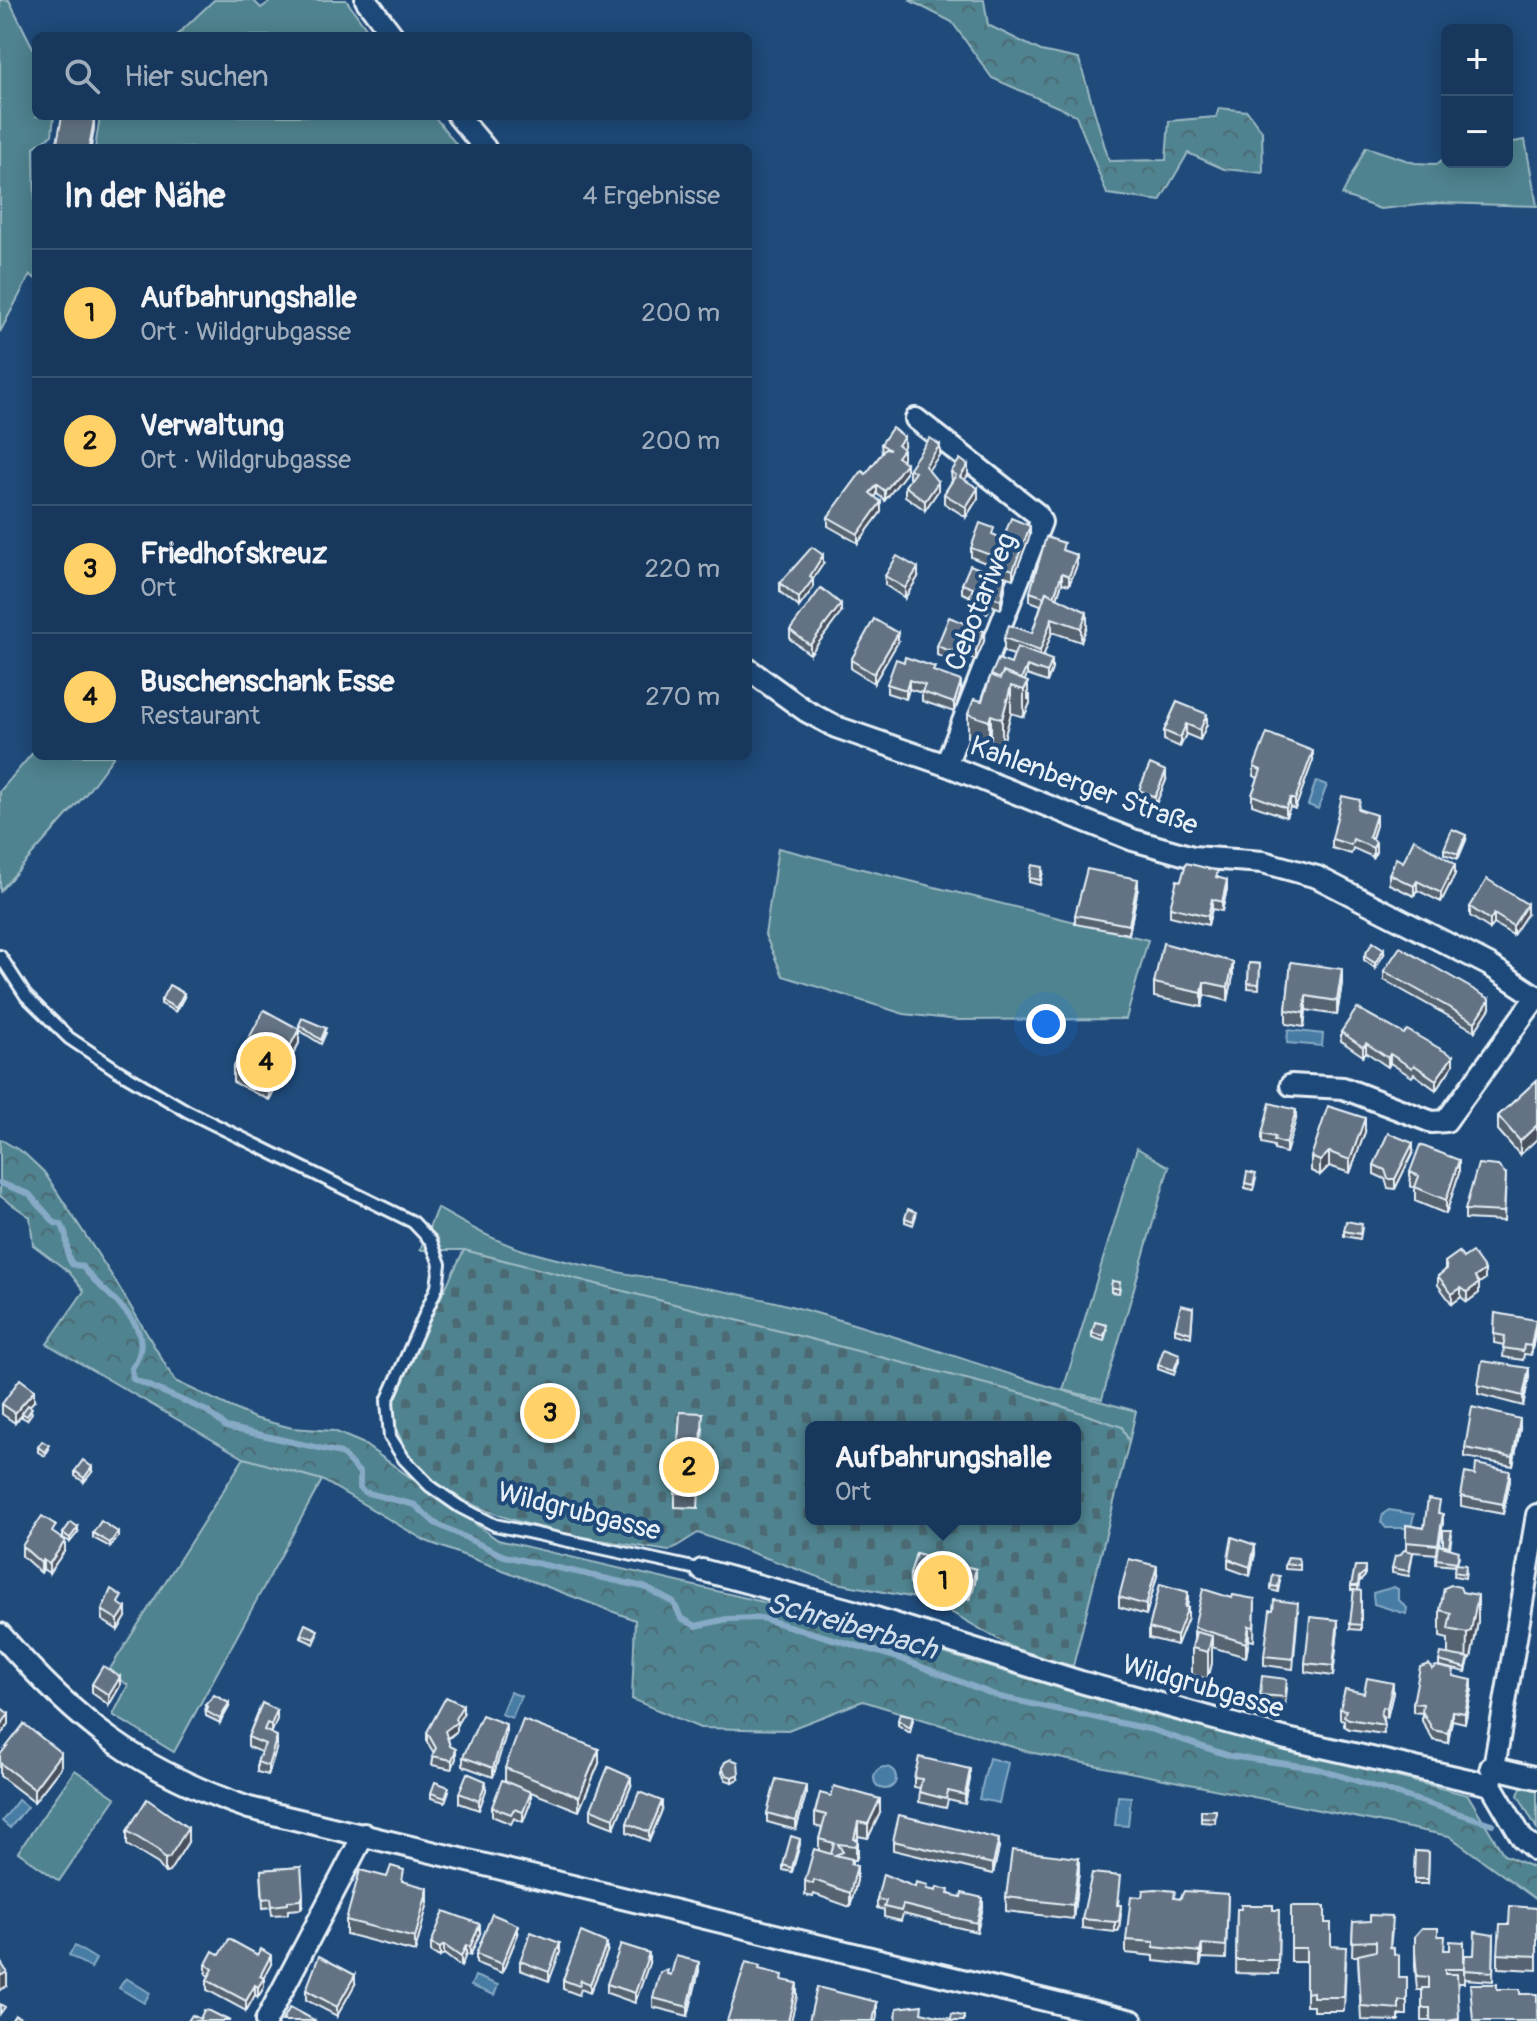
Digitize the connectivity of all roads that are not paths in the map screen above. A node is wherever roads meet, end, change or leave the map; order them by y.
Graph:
1 (366, 0) edge
2 (390, 32) edge
3 (461, 120) edge
4 (482, 144) edge
5 (916, 419) dead end
6 (752, 672) edge
7 (946, 765) junction
8 (0, 956) edge
9 (1537, 996) edge
10 (1291, 1085) dead end
11 (1537, 1515) edge
12 (1532, 1569) edge
13 (702, 1570) joint
14 (0, 1634) edge
15 (1491, 1776) junction
16 (1537, 1778) edge
17 (364, 1834) junction
18 (1537, 1851) edge
19 (266, 2021) edge
20 (1132, 2021) edge

1 - 2 street
3 - 4 street
5 - 7 street, Cebotariweg
6 - 7 street, Kahlenberger Straße
7 - 9 street, Kahlenberger Straße
8 - 13 lane, Wildgrubgasse
9 - 10 street
11 - 12 street
12 - 15 street
13 - 15 street, Wildgrubgasse
14 - 17 street
15 - 16 street, Wildgrubgasse
15 - 18 street
17 - 19 street
17 - 20 street

